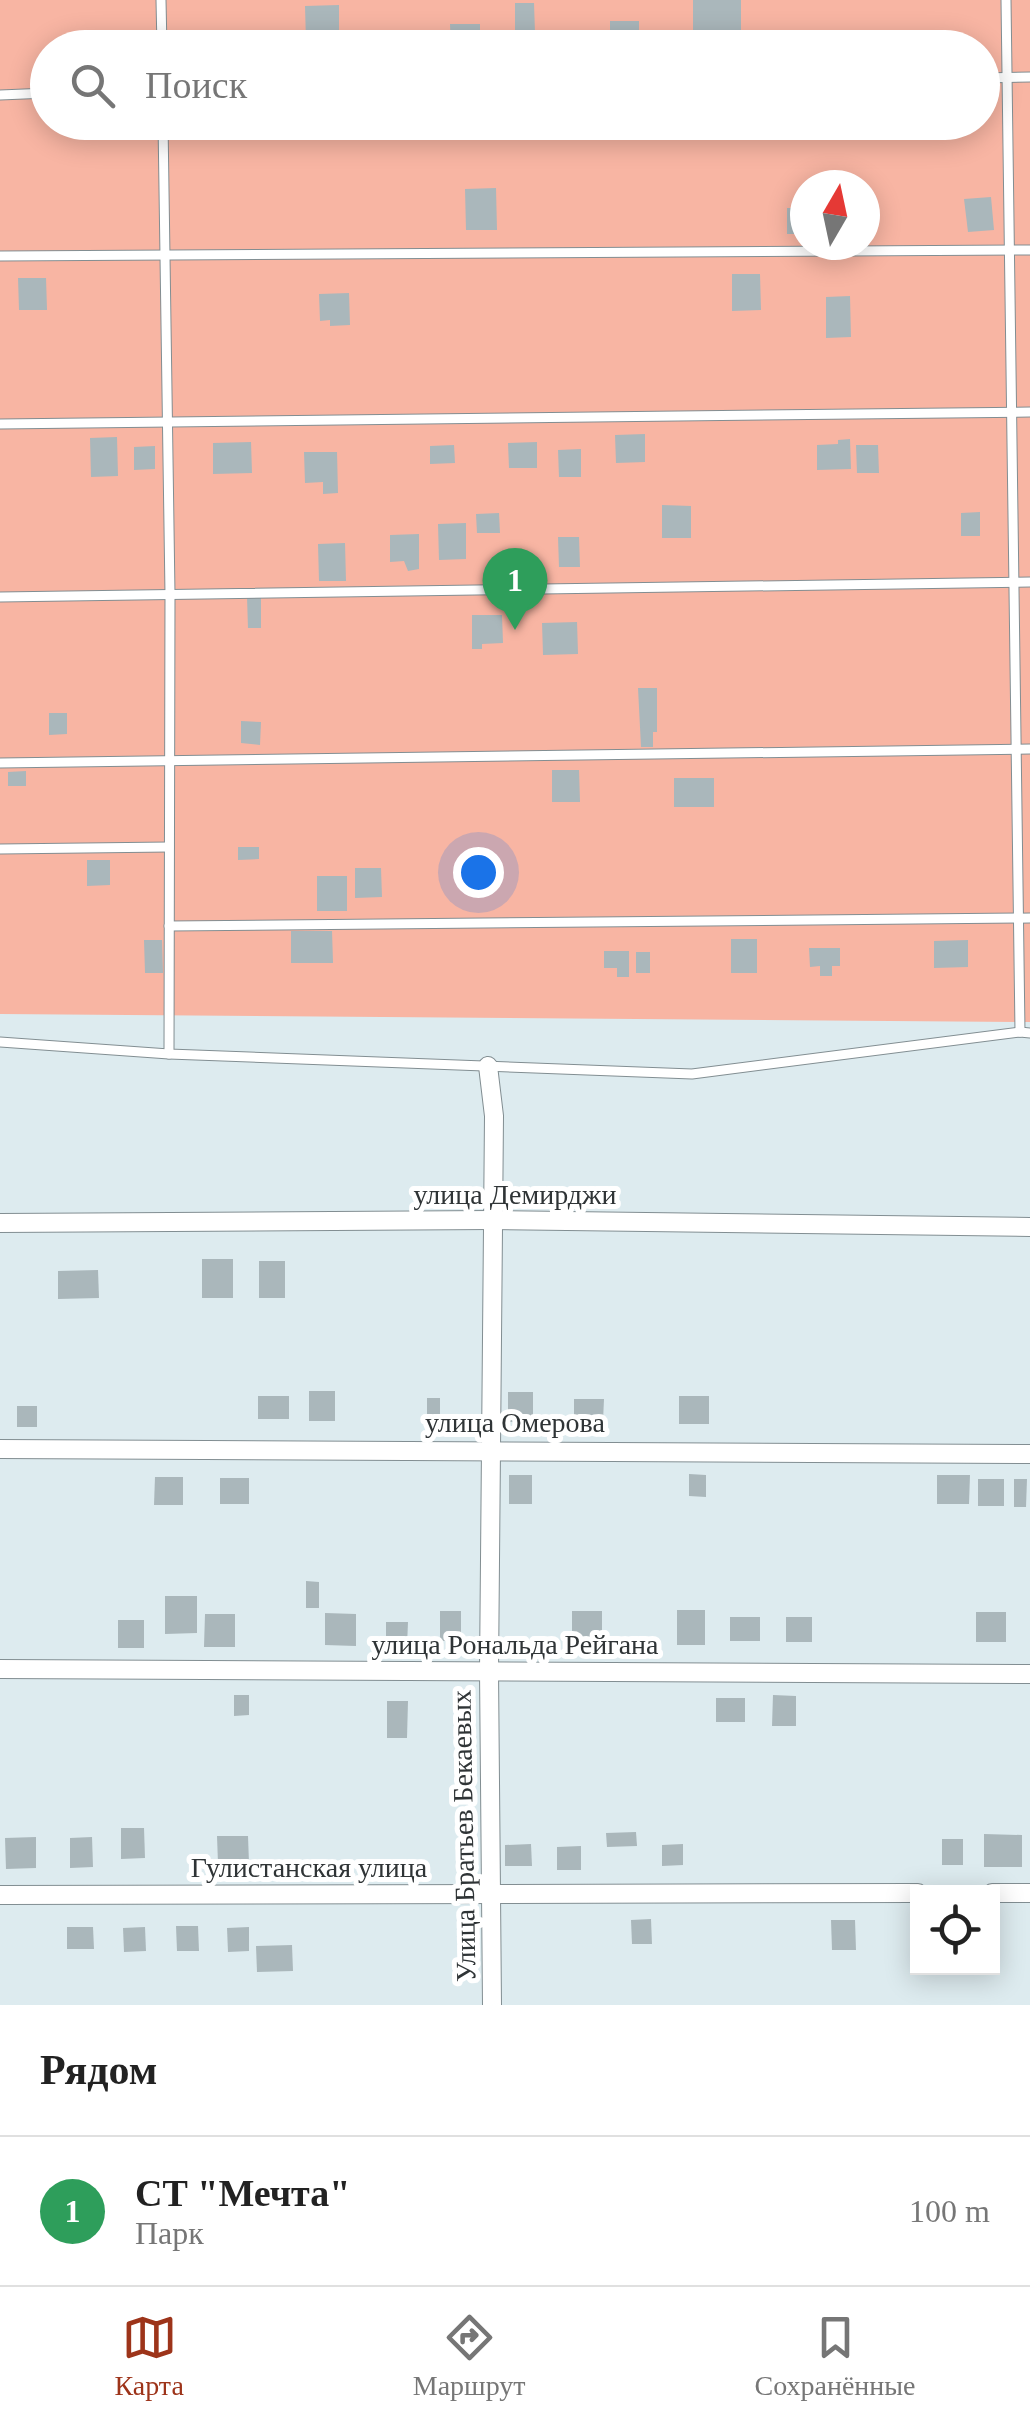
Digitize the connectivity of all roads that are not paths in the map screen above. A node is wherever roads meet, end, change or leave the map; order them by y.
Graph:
1 (161, 0) edge
2 (1006, 0) edge
3 (162, 30) edge
4 (1000, 77) edge
5 (1010, 77) junction
6 (1030, 77) edge
7 (30, 94) edge
8 (0, 95) edge
9 (163, 140) edge
10 (1010, 250) junction
11 (1030, 250) edge
12 (165, 254) junction
13 (0, 256) edge
14 (1012, 412) junction
15 (1030, 412) edge
16 (167, 422) junction
17 (0, 424) edge
18 (1014, 582) junction
19 (1030, 582) edge
20 (170, 594) junction
21 (0, 597) edge
22 (1016, 749) junction
23 (1030, 749) edge
24 (170, 761) junction
25 (0, 762) edge
26 (169, 847) junction
27 (0, 850) edge
28 (1024, 918) edge
29 (169, 926) junction
30 (1025, 993) edge
31 (1025, 1032) edge
32 (0, 1042) edge
33 (169, 1054) junction
34 (488, 1066) junction
35 (491, 1220) junction
36 (0, 1223) edge
37 (1030, 1226) edge
38 (0, 1449) edge
39 (490, 1449) junction
40 (1030, 1454) edge
41 (0, 1670) edge
42 (489, 1672) junction
43 (1030, 1674) edge
44 (910, 1893) edge
45 (1000, 1893) edge
46 (1030, 1893) edge
47 (491, 1894) junction
48 (0, 1896) edge
49 (492, 2005) edge

1 - 3 lane
2 - 5 lane
4 - 5 lane
5 - 6 lane
5 - 10 lane
7 - 8 lane
9 - 12 lane
10 - 11 lane
10 - 12 lane
10 - 14 lane
12 - 13 lane
12 - 16 lane
14 - 15 lane
14 - 16 lane
14 - 18 lane
16 - 17 lane
16 - 20 lane
18 - 19 lane
18 - 20 lane
18 - 22 lane
20 - 21 lane
20 - 24 lane
22 - 23 lane
22 - 24 lane
22 - 28 lane
24 - 25 lane
24 - 26 lane
26 - 27 lane
26 - 29 lane
28 - 29 lane
28 - 30 lane
29 - 33 lane
30 - 31 lane
31 - 34 lane
32 - 33 lane
33 - 34 lane
34 - 35 street, Улица Братьев Бекаевых
35 - 36 street, улица Демирджи
35 - 37 street, улица Демирджи
35 - 39 street, Улица Братьев Бекаевых
38 - 39 street, улица Омерова
39 - 40 street, улица Омерова
39 - 42 street, Улица Братьев Бекаевых
41 - 42 street, улица Рональда Рейгана
42 - 43 street, улица Рональда Рейгана
42 - 47 street, Улица Братьев Бекаевых
44 - 47 street, Гулистанская улица
45 - 46 street
47 - 48 street, Гулистанская улица
47 - 49 street, Улица Братьев Бекаевых

